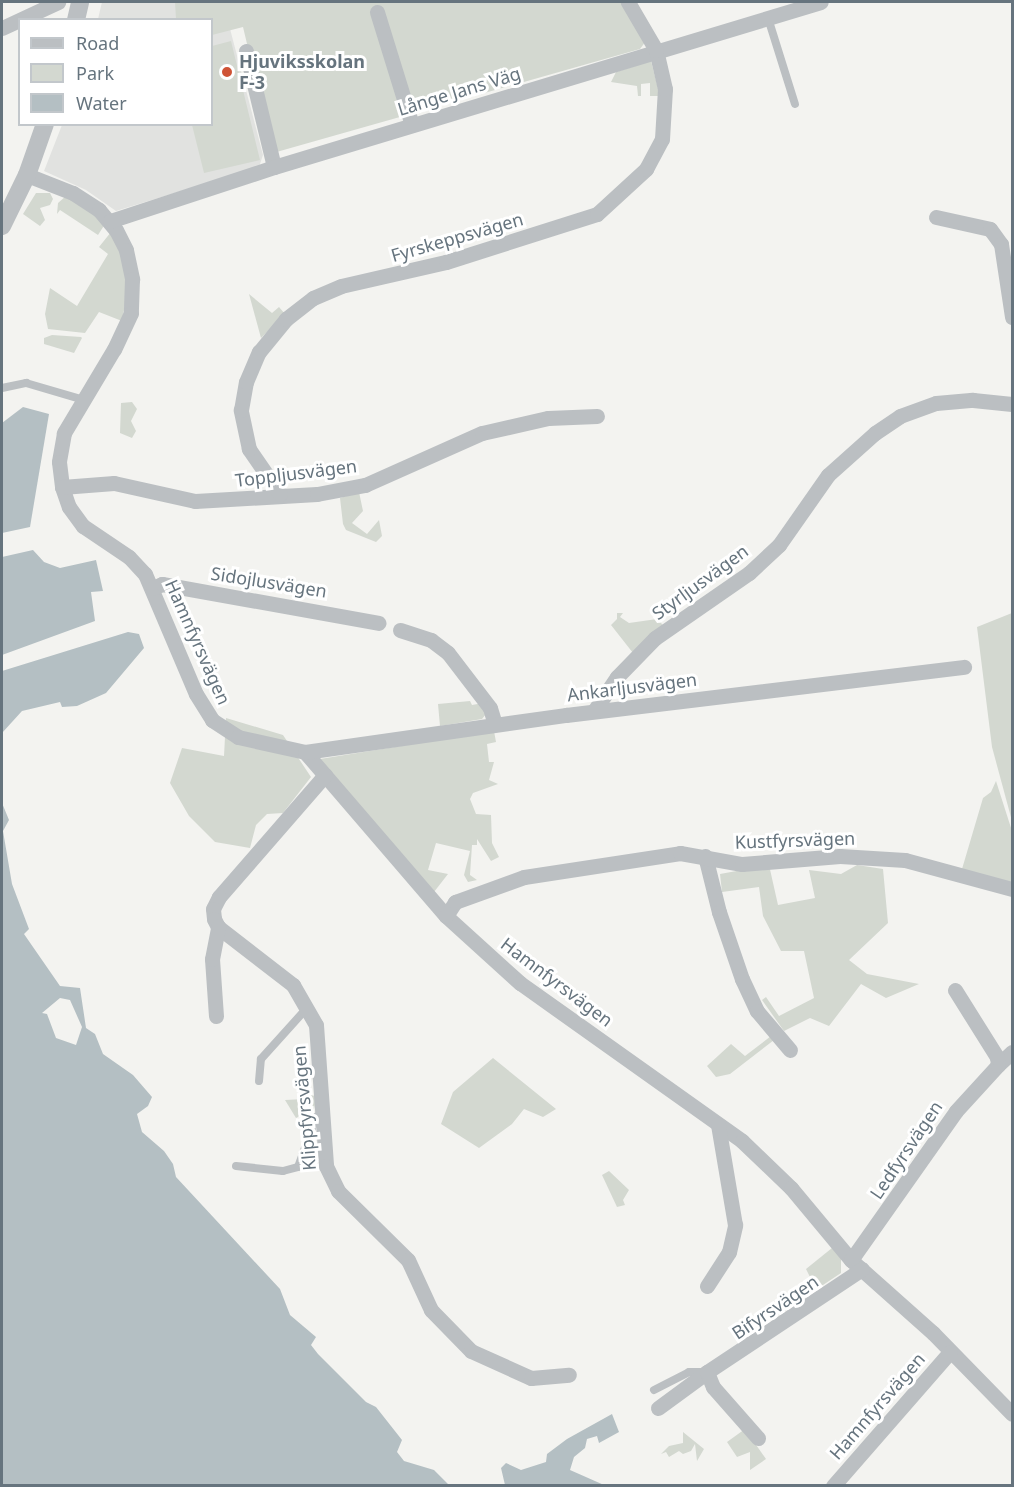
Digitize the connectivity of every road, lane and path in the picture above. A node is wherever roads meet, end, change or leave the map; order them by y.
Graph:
1 (58, 2) edge
2 (80, 2) edge
3 (628, 2) edge
4 (821, 2) edge
5 (376, 12) dead end
6 (24, 18) edge
7 (76, 18) edge
8 (768, 18) junction
9 (18, 21) edge
10 (2, 28) edge
11 (656, 50) junction
12 (246, 51) dead end
13 (795, 104) dead end
14 (412, 125) junction
15 (44, 126) edge
16 (274, 167) junction
17 (27, 175) junction
18 (936, 216) dead end
19 (110, 221) junction
20 (2, 226) edge
21 (1012, 317) edge
22 (2, 388) edge
23 (84, 400) junction
24 (1012, 404) edge
25 (597, 416) dead end
26 (62, 488) junction
27 (280, 494) junction
28 (153, 588) junction
29 (379, 623) dead end
30 (400, 630) dead end
31 (964, 667) dead end
32 (594, 711) junction
33 (495, 724) junction
34 (305, 752) junction
35 (325, 775) junction
36 (705, 856) junction
37 (1012, 889) edge
38 (446, 916) junction
39 (218, 927) junction
40 (955, 990) dead end
41 (308, 1007) junction
42 (216, 1016) dead end
43 (790, 1050) dead end
44 (1012, 1052) edge
45 (998, 1065) junction
46 (259, 1081) dead end
47 (322, 1113) junction
48 (718, 1124) junction
49 (236, 1166) dead end
50 (856, 1265) junction
51 (707, 1286) dead end
52 (950, 1352) junction
53 (706, 1372) junction
54 (569, 1376) dead end
55 (654, 1390) dead end
56 (658, 1408) dead end
57 (1011, 1410) edge
58 (758, 1438) dead end
59 (833, 1485) edge

1 - 6 street
2 - 7 street
3 - 11 street, Fyrskeppsvägen
4 - 8 street, Långe Jans Väg
5 - 14 street
8 - 11 street, Långe Jans Väg
8 - 13 lane
9 - 10 street
11 - 14 street, Långe Jans Väg
11 - 27 street, Fyrskeppsvägen
12 - 16 street
14 - 16 street, Långe Jans Väg
15 - 17 street
16 - 19 street, Långe Jans Väg
17 - 19 street, Hamnfyrsvägen
17 - 20 street
18 - 21 street
19 - 23 street, Hamnfyrsvägen
22 - 23 lane
23 - 26 street, Hamnfyrsvägen
24 - 32 street, Styrljusvägen
25 - 27 street, Toppljusvägen
26 - 27 street, Toppljusvägen
26 - 28 street, Hamnfyrsvägen
28 - 29 street, Sidojlusvägen
28 - 34 street, Hamnfyrsvägen
30 - 33 street
31 - 32 street, Ankarljusvägen
32 - 33 street, Ankarljusvägen
33 - 34 street, Ankarljusvägen
34 - 35 street, Hamnfyrsvägen
35 - 38 street, Hamnfyrsvägen
35 - 39 street
36 - 37 street, Kustfyrsvägen
36 - 38 street, Kustfyrsvägen
36 - 43 street
38 - 48 street, Hamnfyrsvägen
39 - 41 street, Klippfyrsvägen
39 - 42 street
40 - 45 street
41 - 46 lane
41 - 47 street, Klippfyrsvägen
44 - 45 street, Ledfyrsvägen
45 - 50 street, Ledfyrsvägen
47 - 49 lane
47 - 54 street, Klippfyrsvägen
48 - 50 street, Hamnfyrsvägen
48 - 51 street
50 - 52 street, Hamnfyrsvägen
50 - 53 street, Bifyrsvägen
52 - 57 street, Hamnfyrsvägen
52 - 59 street, Hamnfyrsvägen
53 - 55 lane
53 - 56 street, Bifyrsvägen
53 - 58 street

